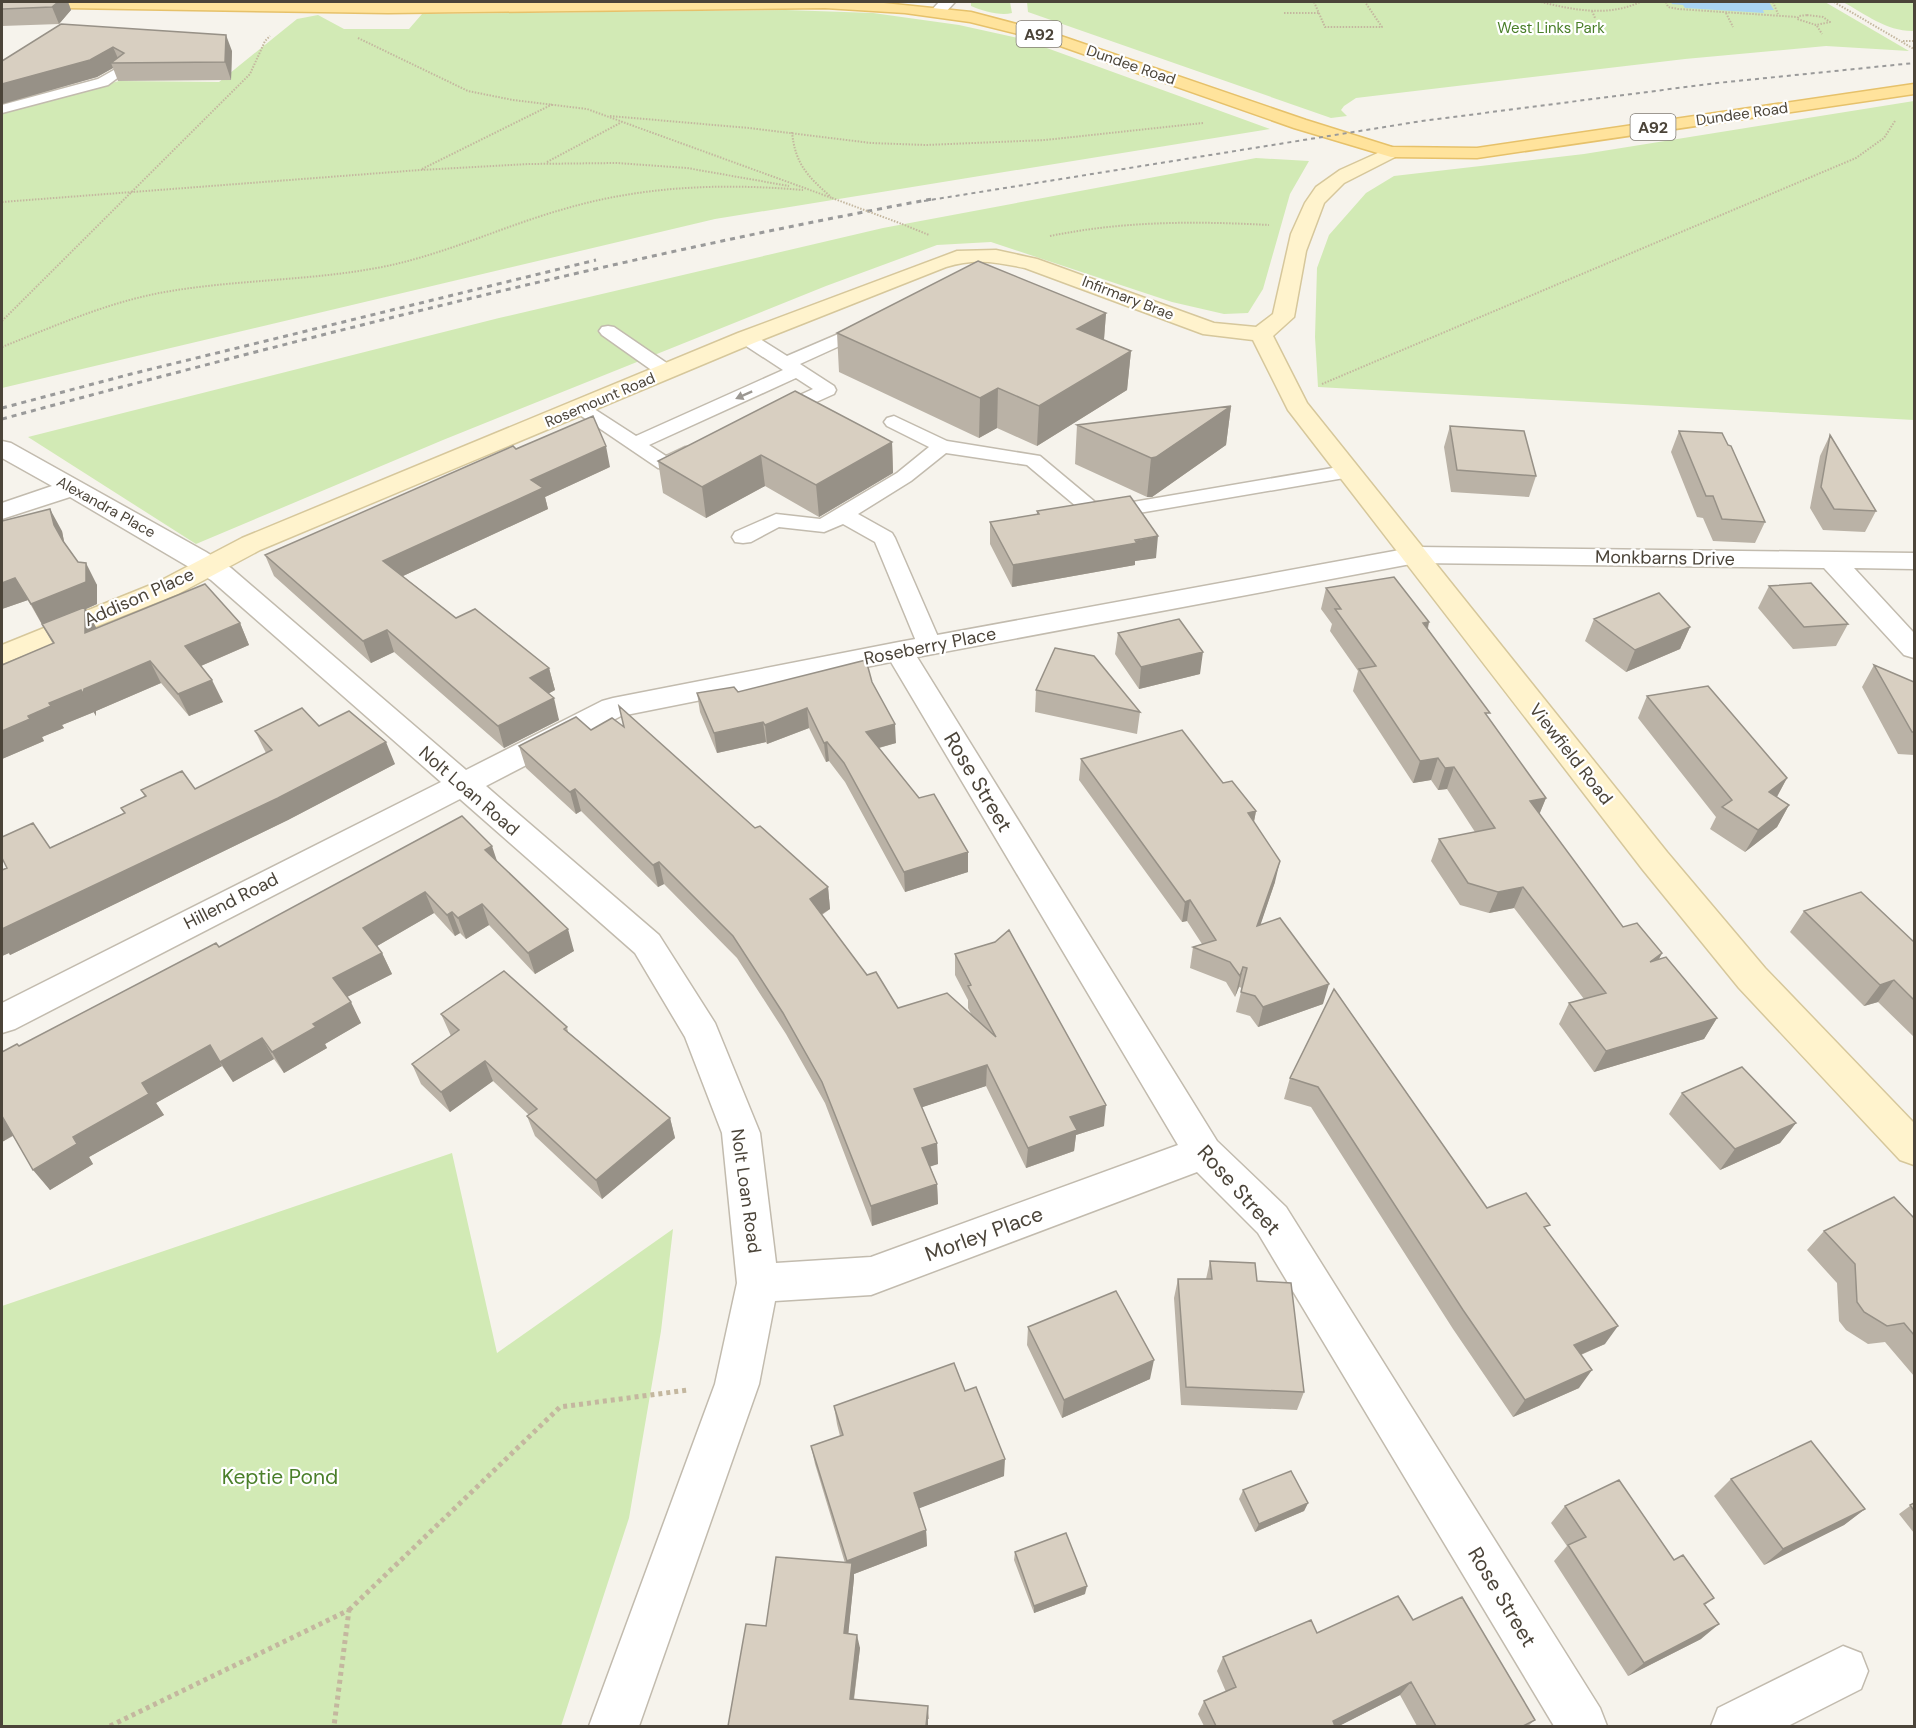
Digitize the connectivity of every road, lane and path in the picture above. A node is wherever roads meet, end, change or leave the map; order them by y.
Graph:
1 (2, 2) edge
2 (1314, 2) edge
3 (1365, 2) edge
4 (1541, 2) edge
5 (1640, 2) edge
6 (1666, 2) edge
7 (1773, 2) edge
8 (1834, 2) edge
9 (217, 4) edge
10 (943, 7) edge
11 (296, 8) junction
12 (1592, 11) junction
13 (1284, 13) dead end
14 (1319, 13) junction
15 (1726, 13) junction
16 (1778, 14) junction
17 (1797, 17) junction
18 (1595, 18) dead end
19 (1816, 25) junction
20 (1733, 27) dead end
21 (1822, 34) dead end
22 (1901, 41) junction
23 (1914, 41) edge
24 (1914, 49) edge
25 (121, 70) edge
26 (1914, 89) edge
27 (553, 104) junction
28 (2, 109) edge
29 (1900, 114) dead end
30 (604, 115) junction
31 (623, 122) junction
32 (1203, 123) dead end
33 (792, 132) junction
34 (1391, 153) junction
35 (544, 164) junction
36 (420, 170) junction
37 (810, 190) junction
38 (131, 192) junction
39 (831, 198) junction
40 (2, 202) edge
41 (902, 224) dead end
42 (1305, 227) junction
43 (996, 256) junction
44 (887, 318) edge
45 (2, 321) edge
46 (608, 331) dead end
47 (1261, 334) junction
48 (746, 338) junction
49 (2, 347) edge
50 (791, 367) junction
51 (667, 372) junction
52 (1292, 396) junction
53 (581, 409) junction
54 (762, 419) edge
55 (894, 422) dead end
56 (634, 444) junction
57 (708, 444) edge
58 (942, 446) junction
59 (7, 451) edge
60 (1350, 471) junction
61 (72, 488) junction
62 (2, 511) edge
63 (843, 515) junction
64 (743, 537) dead end
65 (1416, 555) junction
66 (1831, 560) junction
67 (1914, 561) edge
68 (209, 566) junction
69 (914, 648) junction
70 (1914, 649) edge
71 (2, 654) edge
72 (460, 784) junction
73 (2, 1019) edge
74 (1914, 1148) edge
75 (1203, 1153) junction
76 (758, 1283) junction
77 (736, 1384) junction
78 (349, 1610) junction
79 (1843, 1671) dead end
80 (110, 1726) edge
81 (334, 1726) edge
82 (614, 1726) edge
83 (1582, 1726) edge
84 (1736, 1726) edge

1 - 9 main road, Dundee Road / A92
2 - 14 path
3 - 14 path
4 - 12 path
5 - 12 path
6 - 15 path
7 - 16 path
8 - 22 path
9 - 11 main road, Dundee Road / A92
10 - 11 main road, Dundee Road / A92
10 - 34 main road, Dundee Road / A92
11 - 27 path
11 - 38 path
12 - 18 path
13 - 14 path
15 - 16 path
15 - 20 path
16 - 17 path
17 - 19 path
17 - 19 path
19 - 21 path
22 - 23 path
22 - 24 path
25 - 28 lane
26 - 34 main road, Dundee Road / A92
27 - 30 path
27 - 36 path
29 - 52 path
30 - 31 path
30 - 33 path
31 - 35 path
31 - 37 path
32 - 33 path
33 - 39 path
34 - 42 main road, Dundee Road
35 - 36 path
35 - 37 path
36 - 38 path
37 - 39 path
37 - 49 path
38 - 40 path
38 - 45 path
39 - 41 path, bridge
42 - 43 path
42 - 47 main road, Dundee Road
43 - 47 main road, Infirmary Brae
43 - 48 main road, Rosemount Road
44 - 50 lane
46 - 51 lane
47 - 52 main road, Viewfield Road
48 - 50 lane
48 - 51 main road, Rosemount Road
50 - 54 lane
50 -> 56 lane
51 - 53 main road, Rosemount Road
52 - 60 main road, Viewfield Road
53 - 56 lane
53 - 68 main road, Rosemount Road
55 - 58 lane
56 - 57 lane
58 - 60 lane
58 - 63 lane
59 - 61 street, Alexandra Place
60 - 65 main road, Viewfield Road
61 - 62 street
61 - 68 street, Alexandra Place
63 - 64 lane
63 - 69 lane
65 - 66 street, Monkbarns Drive
65 - 69 street, Roseberry Place
65 - 74 main road, Viewfield Road
66 - 67 street, Monkbarns Drive
66 - 70 street
68 - 71 main road, Addison Place
68 - 72 street, Nolt Loan Road
69 - 72 street, Roseberry Place
69 - 75 street, Rose Street
72 - 73 street, Hillend Road
72 - 76 street, Nolt Loan Road
75 - 76 street, Morley Place
75 - 83 street, Rose Street
76 - 77 street, Nolt Loan Road
77 - 78 path
77 - 82 street, Nolt Loan Road
78 - 80 path
78 - 81 path
79 - 84 street

